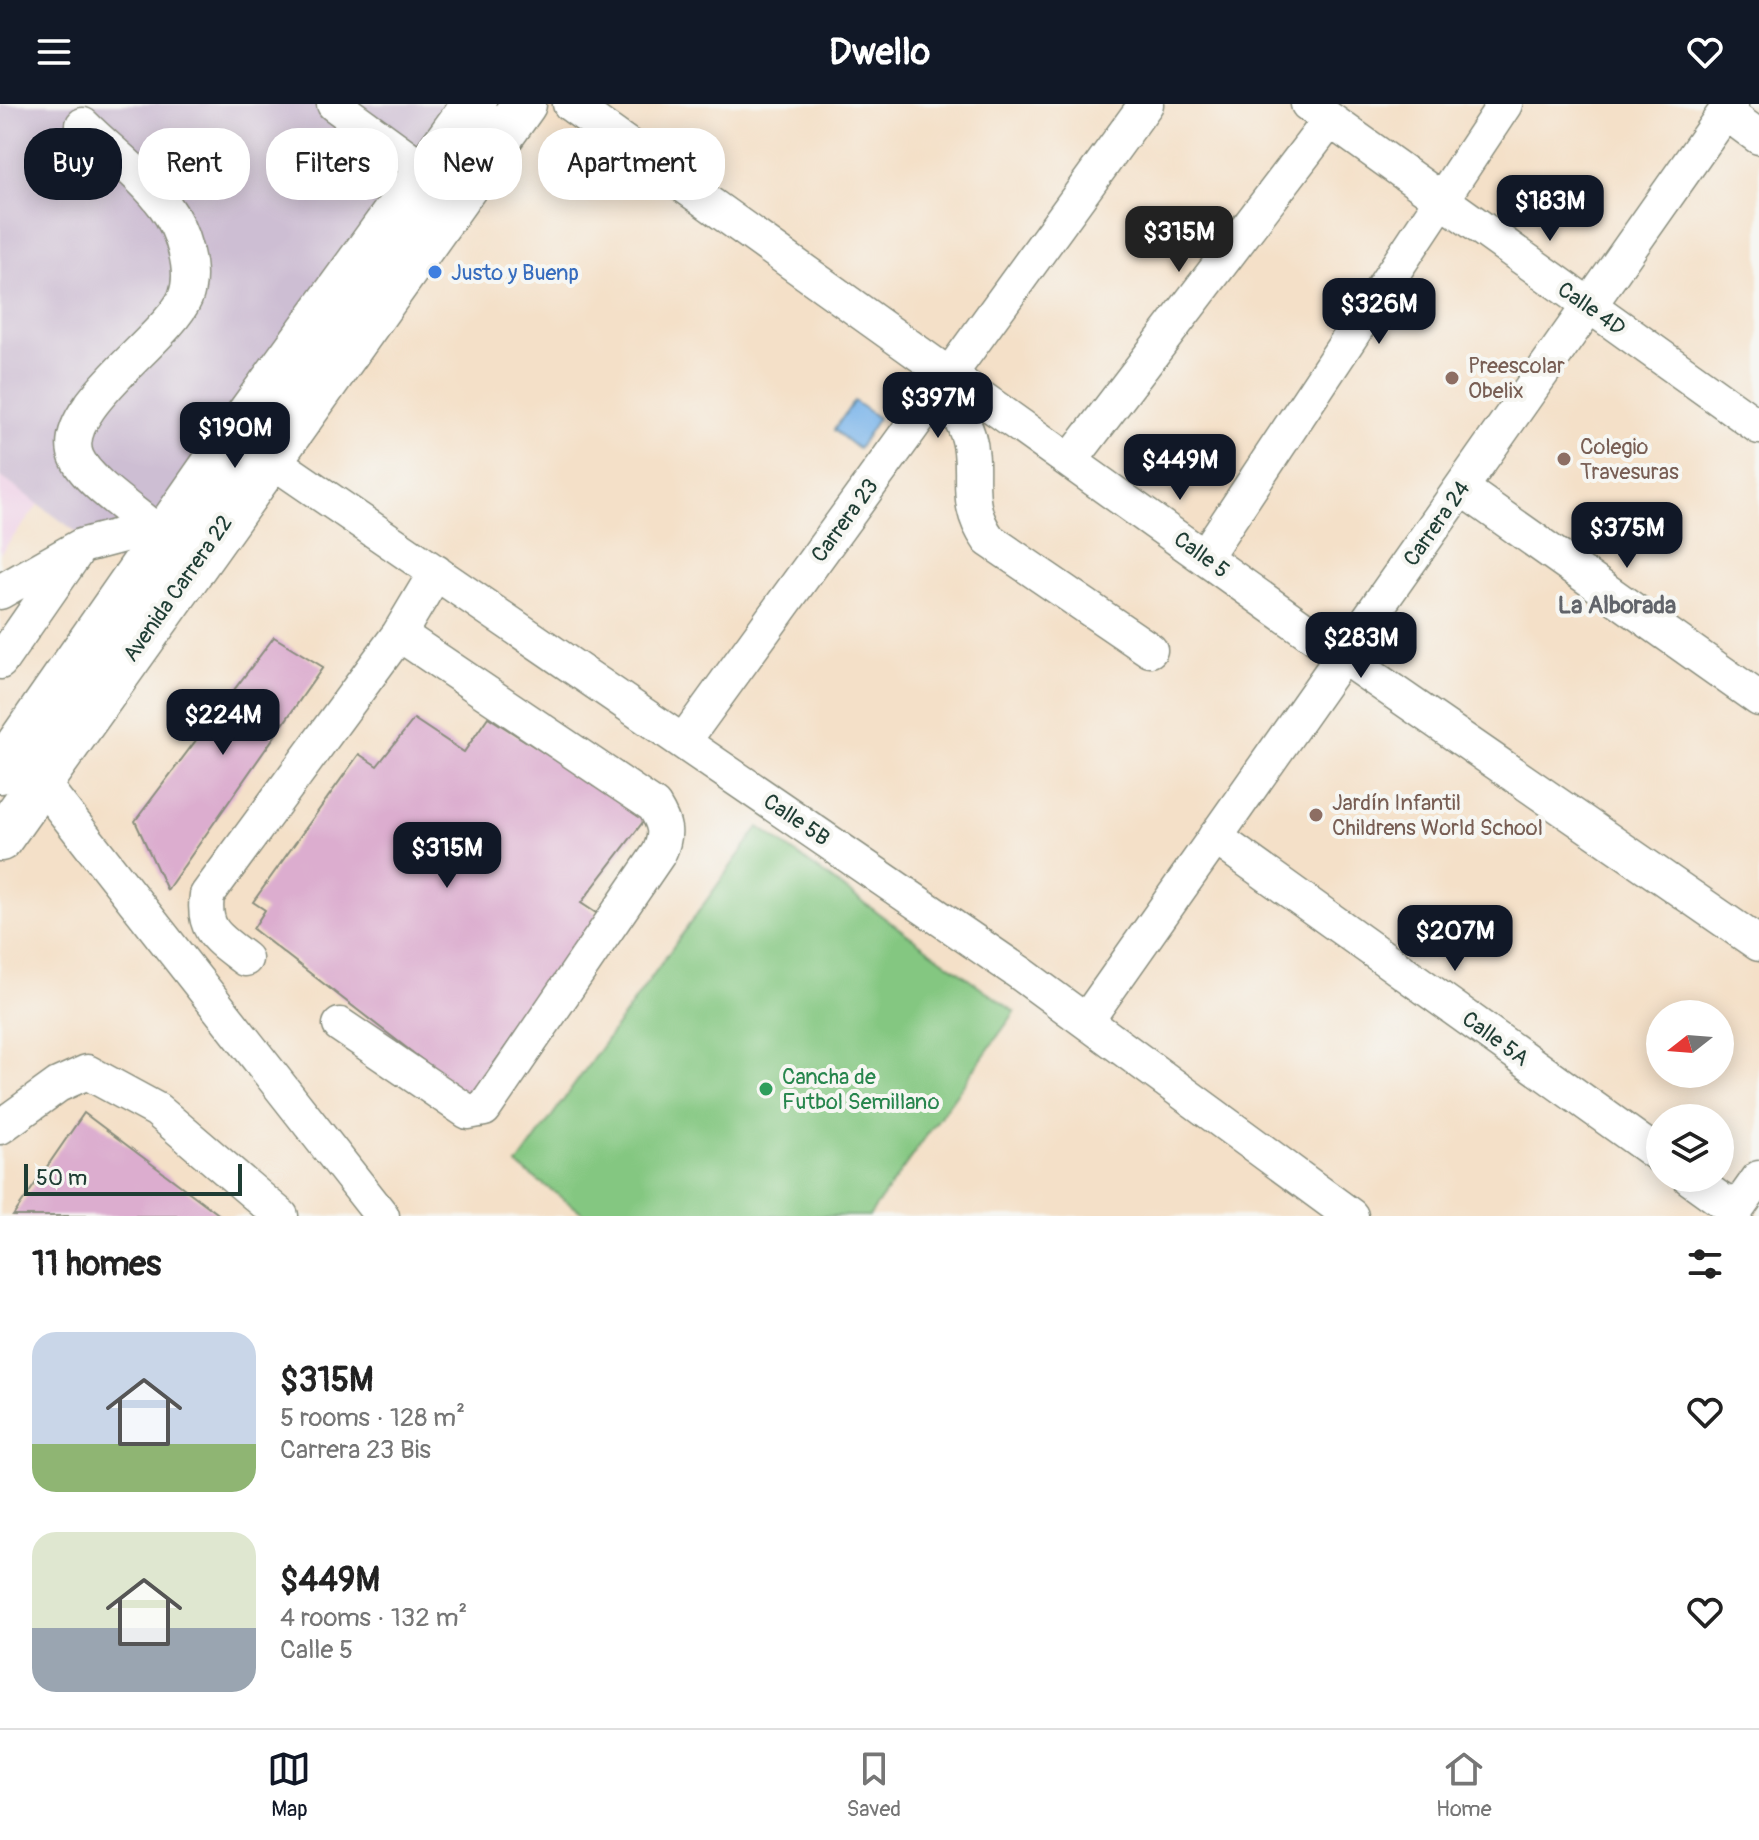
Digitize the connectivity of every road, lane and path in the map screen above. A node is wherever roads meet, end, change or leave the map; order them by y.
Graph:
1 (334, 104) edge
2 (474, 104) edge
3 (524, 104) edge
4 (570, 104) edge
5 (1146, 104) edge
6 (1505, 104) edge
7 (1728, 108) edge
8 (1319, 112) edge
9 (83, 125) dead end
10 (457, 128) edge
11 (1759, 137) edge
12 (414, 162) edge
13 (414, 190) edge
14 (1441, 200) junction
15 (1589, 306) junction
16 (944, 382) junction
17 (1759, 427) edge
18 (252, 446) junction
19 (1071, 460) junction
20 (1461, 488) junction
21 (165, 524) junction
22 (81, 546) junction
23 (1205, 556) junction
24 (436, 572) junction
25 (0, 592) edge
26 (399, 634) junction
27 (1150, 650) dead end
28 (1342, 656) junction
29 (0, 662) edge
30 (1759, 699) edge
31 (683, 742) junction
32 (20, 776) edge
33 (1215, 837) junction
34 (0, 839) edge
35 (1759, 944) edge
36 (245, 959) dead end
37 (1086, 1021) junction
38 (340, 1025) dead end
39 (0, 1127) edge
40 (1646, 1146) edge
41 (1759, 1178) edge
42 (1708, 1192) edge
43 (1734, 1213) edge
44 (281, 1216) edge
45 (382, 1216) edge
46 (1351, 1216) edge

1 - 12 street
2 - 10 main road, Avenida Carrera 22
3 - 18 main road, Avenida Carrera 22
4 - 16 street, Calle 5
5 - 16 street, Carrera 23
6 - 14 street
7 - 11 street
7 - 15 street, Carrera 24
8 - 14 street, Calle 4D
8 - 19 street
9 - 21 street
13 - 18 main road, Avenida Carrera 22
14 - 15 street, Calle 4D
14 - 23 street
15 - 17 street, Calle 4D
15 - 20 street, Carrera 24
16 - 19 street, Calle 5
16 - 27 street
16 - 31 street, Carrera 23
18 - 21 main road, Avenida Carrera 22
18 - 24 street, Calle 5B
18 - 32 main road, Avenida Carrera 22
19 - 23 street, Calle 5
20 - 28 street, Carrera 24
20 - 30 street
21 - 22 street
21 - 32 main road, Avenida Carrera 22
22 - 25 street
22 - 29 street
23 - 28 street, Calle 5
24 - 26 street
24 - 31 street, Calle 5B
26 - 36 street
26 - 38 street
28 - 33 street, Carrera 24
28 - 35 street, Calle 5
31 - 37 street, Calle 5B
32 - 34 main road, Avenida Carrera 22
32 - 45 street
33 - 37 street, Carrera 24
33 - 40 street, Calle 5A
37 - 46 street, Calle 5B
39 - 44 street
41 - 43 street
42 - 43 street

